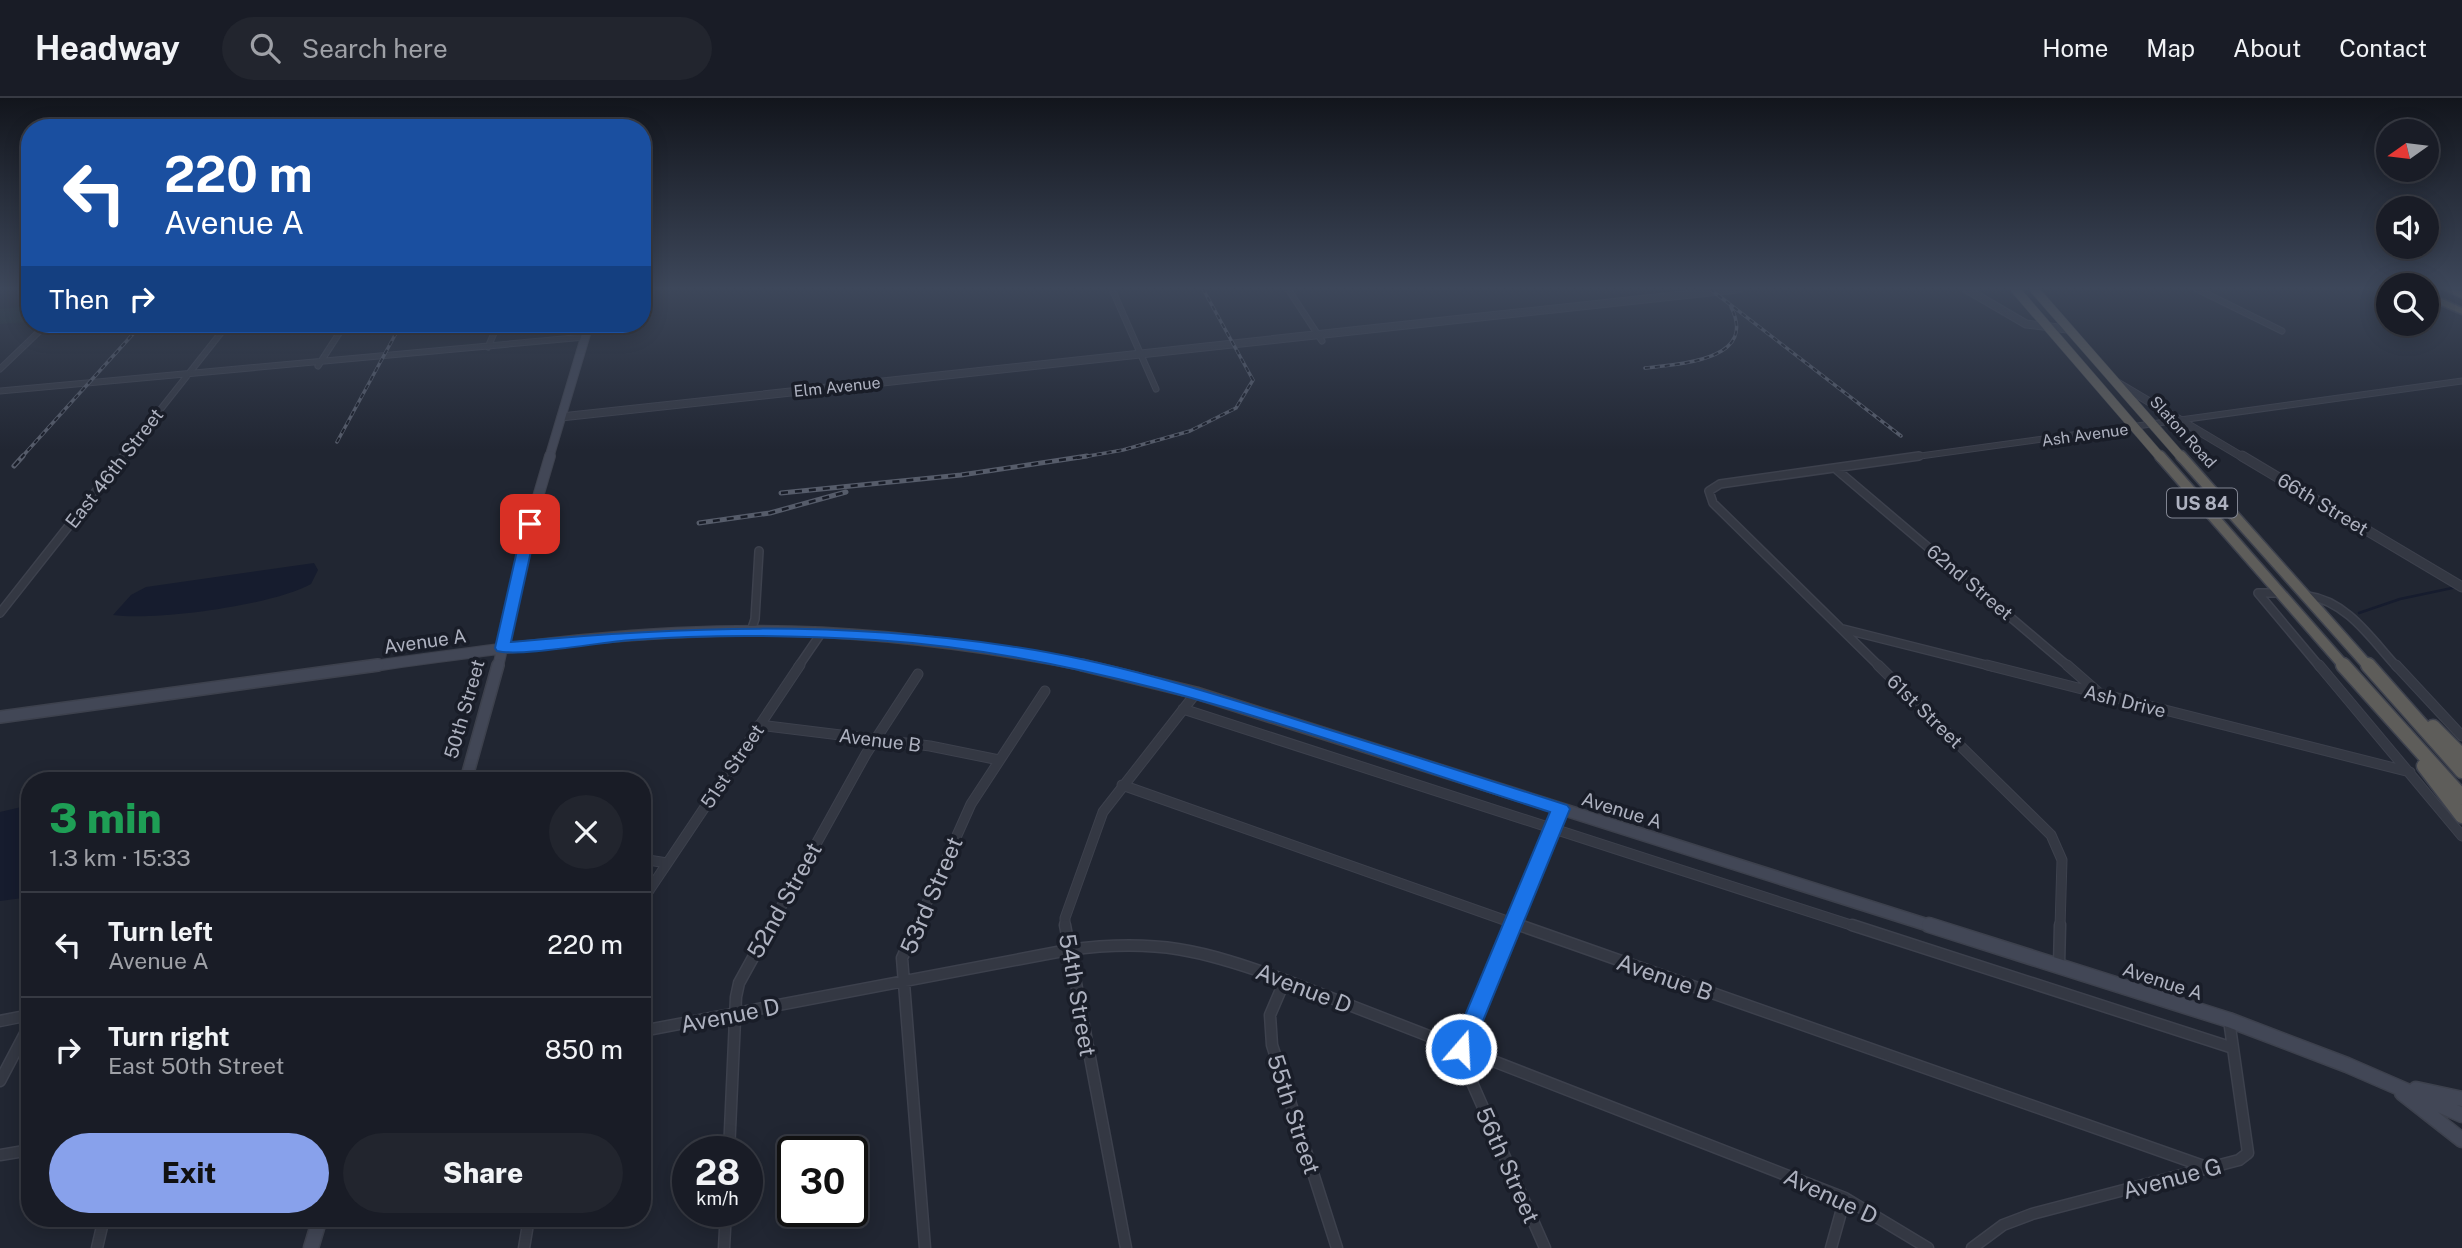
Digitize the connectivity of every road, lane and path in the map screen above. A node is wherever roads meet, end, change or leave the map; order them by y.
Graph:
1 (28, 343) edge
2 (213, 343) edge
3 (333, 343) edge
4 (490, 343) edge
5 (530, 343) edge
6 (583, 343) edge
7 (1136, 343) edge
8 (1268, 343) edge
9 (2062, 343) edge
10 (2079, 343) edge
11 (488, 347) junction
12 (1141, 354) junction
13 (323, 359) junction
14 (318, 366) dead end
15 (0, 369) edge
16 (190, 372) junction
17 (2113, 380) junction
18 (2462, 381) edge
19 (1156, 389) dead end
20 (0, 391) edge
21 (561, 417) junction
22 (2185, 421) junction
23 (2153, 425) junction
24 (2136, 428) junction
25 (1837, 470) junction
26 (1709, 491) joint
27 (759, 551) dead end
28 (2462, 587) edge
29 (2278, 593) junction
30 (2308, 596) junction
31 (0, 613) edge
32 (1840, 628) junction
33 (751, 631) junction
34 (822, 632) junction
35 (502, 648) junction
36 (2356, 652) junction
37 (919, 674) dead end
38 (1045, 691) dead end
39 (1196, 694) junction
40 (2100, 695) junction
41 (1183, 709) junction
42 (0, 717) edge
43 (2389, 717) junction
44 (759, 725) junction
45 (2462, 736) edge
46 (876, 740) junction
47 (2462, 757) edge
48 (999, 760) junction
49 (2462, 771) edge
50 (468, 772) edge
51 (2410, 772) junction
52 (1122, 785) junction
53 (2462, 797) edge
54 (1561, 809) junction
55 (2462, 816) edge
56 (1552, 828) junction
57 (2462, 836) edge
58 (651, 860) edge
59 (667, 863) junction
60 (651, 887) edge
61 (1512, 924) junction
62 (1068, 950) junction
63 (2059, 966) junction
64 (1284, 980) junction
65 (904, 981) junction
66 (735, 1014) junction
67 (21, 1016) edge
68 (2229, 1020) junction
69 (0, 1021) edge
70 (651, 1029) edge
71 (21, 1041) edge
72 (2233, 1048) junction
73 (1461, 1049) junction
74 (0, 1081) edge
75 (2386, 1081) junction
76 (2462, 1099) edge
77 (2462, 1115) edge
78 (730, 1136) edge
79 (2462, 1140) edge
80 (21, 1152) edge
81 (0, 1155) edge
82 (2209, 1168) junction
83 (1845, 1198) junction
84 (102, 1227) edge
85 (317, 1227) edge
86 (528, 1227) edge
87 (725, 1227) edge
88 (97, 1248) edge
89 (311, 1248) edge
90 (524, 1248) edge
91 (724, 1248) edge
92 (925, 1248) edge
93 (1126, 1248) edge
94 (1337, 1248) edge
95 (1545, 1248) edge
96 (1831, 1248) edge
97 (1928, 1248) edge
98 (1972, 1248) edge

1 - 15 street
2 - 16 street, East 46th Street
3 - 13 street
4 - 11 street
5 - 11 street
6 - 21 main road, 50th Street
7 - 12 street
8 - 12 street, Elm Avenue
9 - 24 highway, Slaton Road / US 84
10 - 17 highway, Slaton Road / US 84
11 - 13 street
12 - 19 street
12 - 21 street, Elm Avenue
13 - 14 street
13 - 16 street
16 - 20 street
16 - 31 street, East 46th Street
17 - 22 street, 66th Street
17 - 23 highway, Slaton Road / US 84
18 - 22 street, Ash Avenue
21 - 35 main road, 50th Street
22 - 23 street, Ash Avenue
22 - 28 street, 66th Street
23 - 24 street, Ash Avenue
23 - 30 highway, Slaton Road / US 84
24 - 25 street, Ash Avenue
24 - 29 highway, Slaton Road / US 84
25 - 26 street, Ash Avenue
25 - 40 street, 62nd Street
26 - 32 street, 61st Street
27 - 33 street
29 - 30 highway
29 - 43 highway, Slaton Road / US 84
29 - 51 street
30 - 36 highway, Slaton Road / US 84
30 - 45 street, Slaton Road
32 - 40 street, Ash Drive
32 - 63 street, 61st Street
33 - 34 main road, Avenue A
33 - 35 main road, Avenue A
34 - 39 main road, Avenue A
34 - 44 street, 51st Street
35 - 42 main road, Avenue A
35 - 50 main road, 50th Street
36 - 47 highway
36 - 49 highway, Slaton Road / US 84
37 - 46 street, 52nd Street
38 - 48 street, 53rd Street
39 - 41 street, 54th Street
39 - 54 main road, Avenue A
40 - 51 street, Ash Drive
41 - 52 street, 54th Street
41 - 56 street, Avenue A
43 - 53 highway, Slaton Road / US 84
43 - 55 highway
44 - 46 street, Avenue B
44 - 59 street, 51st Street
46 - 48 street, Avenue B
46 - 66 street, 52nd Street
48 - 65 street, 53rd Street
51 - 57 street
52 - 61 street, Avenue B
52 - 62 street, 54th Street
54 - 56 street
54 - 63 main road, Avenue A
56 - 61 street
56 - 72 street, Avenue A
58 - 59 street
59 - 60 street, 51st Street
61 - 73 street
61 - 82 street, Avenue B
62 - 64 street, Avenue D
62 - 65 street, Avenue D
62 - 93 street, 54th Street
63 - 68 main road, Avenue A
64 - 73 street, Avenue D
64 - 94 street, 55th Street
65 - 66 street, Avenue D
65 - 92 street, 53rd Street
66 - 70 street, Avenue D
66 - 78 street, 52nd Street
67 - 69 street
68 - 72 street, Avenue G
68 - 75 main road, Avenue A
71 - 74 street
72 - 82 street, Avenue G
73 - 83 street, Avenue D
73 - 95 street, 56th Street
75 - 76 main road
75 - 77 main road, Avenue A
75 - 79 main road
80 - 81 street
82 - 98 street, Avenue G
83 - 96 street
83 - 97 street, Avenue D
84 - 88 street
85 - 89 main road
86 - 90 street
87 - 91 street

